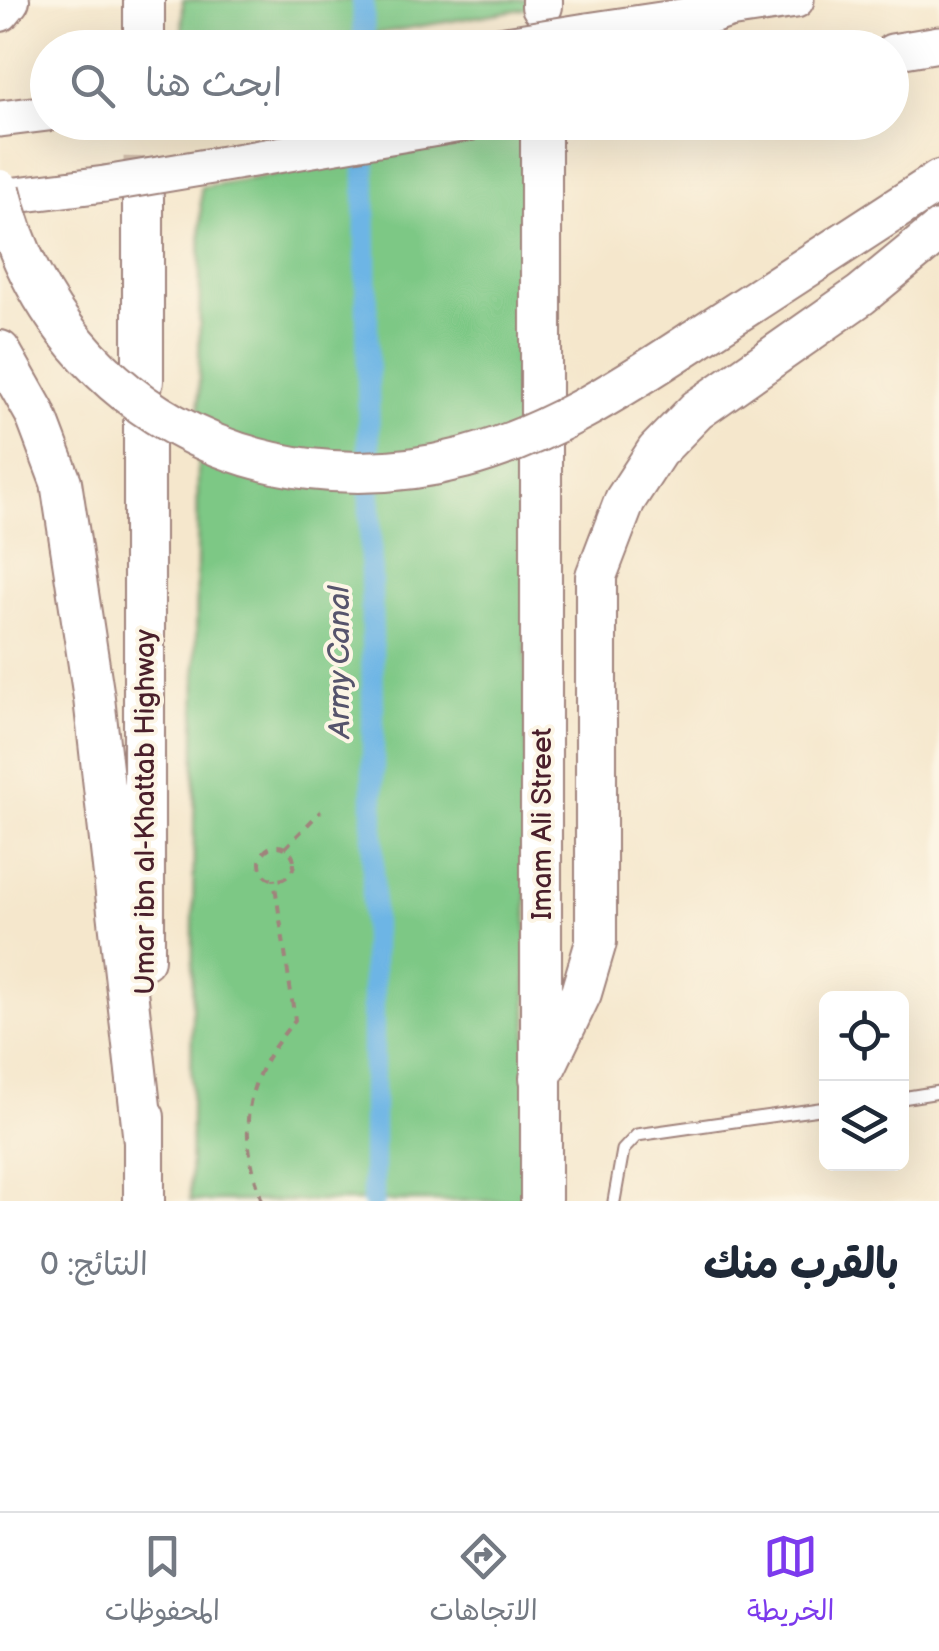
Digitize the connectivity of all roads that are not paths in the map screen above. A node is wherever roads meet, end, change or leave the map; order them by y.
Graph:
1 (10, 0) edge
2 (144, 0) edge
3 (752, 0) edge
4 (796, 0) edge
5 (0, 11) edge
6 (709, 14) junction
7 (144, 30) edge
8 (594, 30) edge
9 (939, 44) edge
10 (909, 49) edge
11 (30, 115) edge
12 (0, 119) edge
13 (366, 140) edge
14 (541, 140) edge
15 (939, 181) edge
16 (0, 193) edge
17 (144, 197) tunnel mouth
18 (939, 231) edge
19 (0, 352) edge
20 (144, 381) dead end
21 (144, 422) dead end
22 (540, 1078) junction
23 (939, 1092) edge
24 (909, 1097) edge
25 (819, 1109) edge
26 (144, 1142) junction
27 (144, 1201) edge
28 (541, 1201) edge
29 (614, 1201) edge

1 - 5 highway
2 - 7 highway
3 - 6 highway
4 - 6 main road
6 - 8 main road, bridge
9 - 10 main road
11 - 12 main road
13 - 16 main road, bridge
14 - 22 highway, Imam Ali Street
15 - 16 highway, bridge
17 - 20 highway
18 - 22 highway
19 - 26 highway
21 - 26 highway, Umar ibn al-Khattab Highway
22 - 28 highway, Imam Ali Street
23 - 24 lane
25 - 29 lane
26 - 27 highway, Umar ibn al-Khattab Highway

